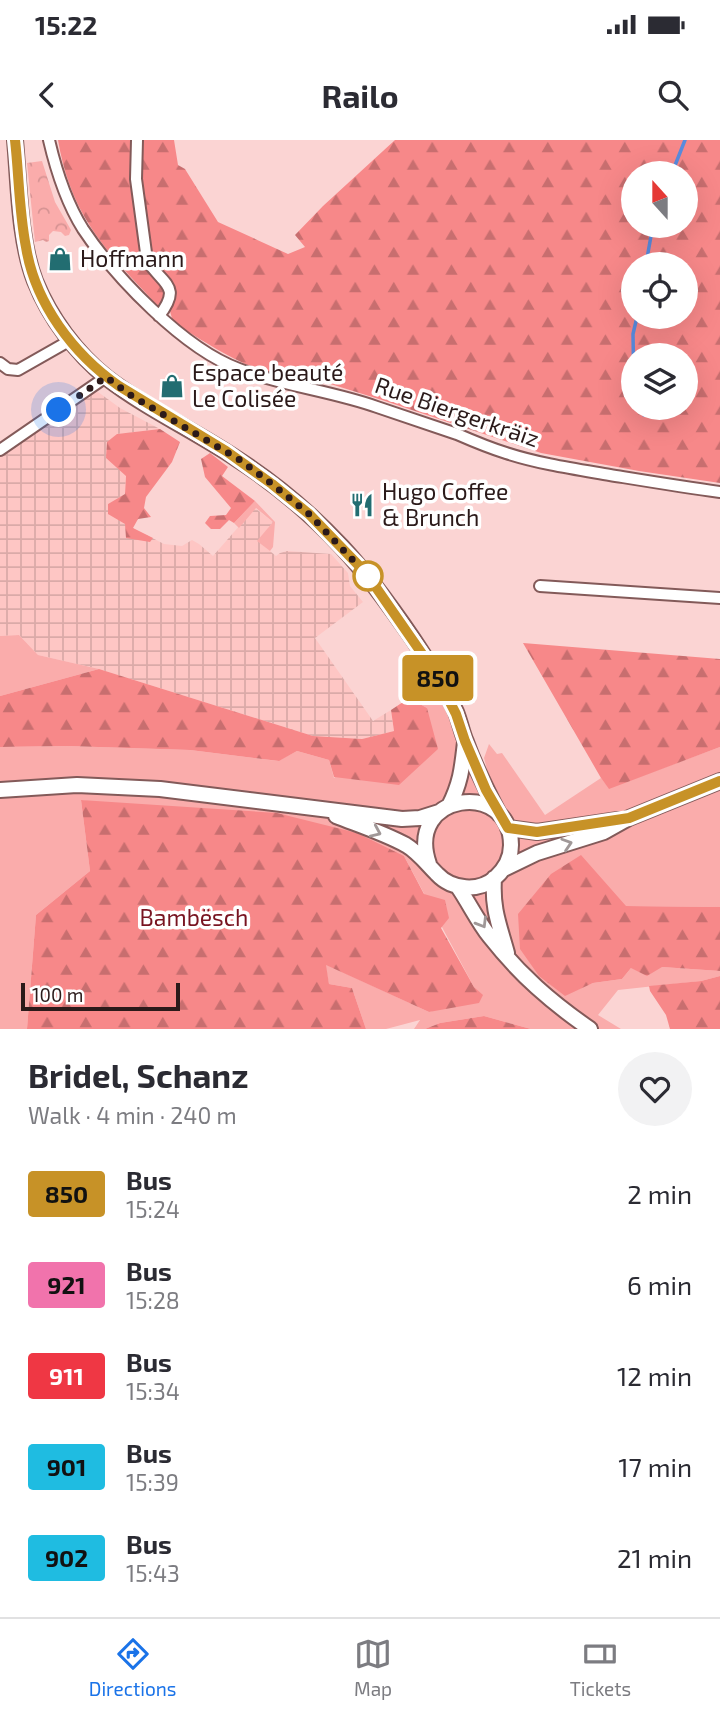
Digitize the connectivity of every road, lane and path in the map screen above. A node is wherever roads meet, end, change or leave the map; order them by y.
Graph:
1 (15, 140) edge
2 (49, 140) edge
3 (137, 140) edge
4 (159, 316) junction
5 (69, 341) junction
6 (0, 363) edge
7 (106, 377) junction
8 (0, 450) edge
9 (720, 492) edge
10 (540, 586) dead end
11 (720, 598) edge
12 (465, 741) junction
13 (720, 781) edge
14 (0, 790) edge
15 (318, 809) junction
16 (444, 809) junction
17 (499, 814) junction
18 (629, 818) junction
19 (508, 828) junction
20 (429, 864) junction
21 (499, 874) junction
22 (458, 887) junction
23 (508, 958) junction
24 (590, 1029) edge

1 - 5 main road
2 - 4 street, Rue Biergerkräiz
3 - 4 street
4 - 9 street, Rue Biergerkräiz
5 - 6 street
5 - 7 main road
7 - 8 street
7 - 12 main road
10 - 11 street
12 - 16 main road
12 - 17 main road
13 - 18 main road
14 - 15 main road
15 - 16 main road
15 -> 20 main road
16 - 17 main road
16 - 20 main road
17 - 19 main road
18 - 19 main road
21 -> 18 main road
19 - 21 main road
20 - 22 main road
21 - 22 main road
21 - 23 main road
22 -> 23 main road
23 - 24 main road

